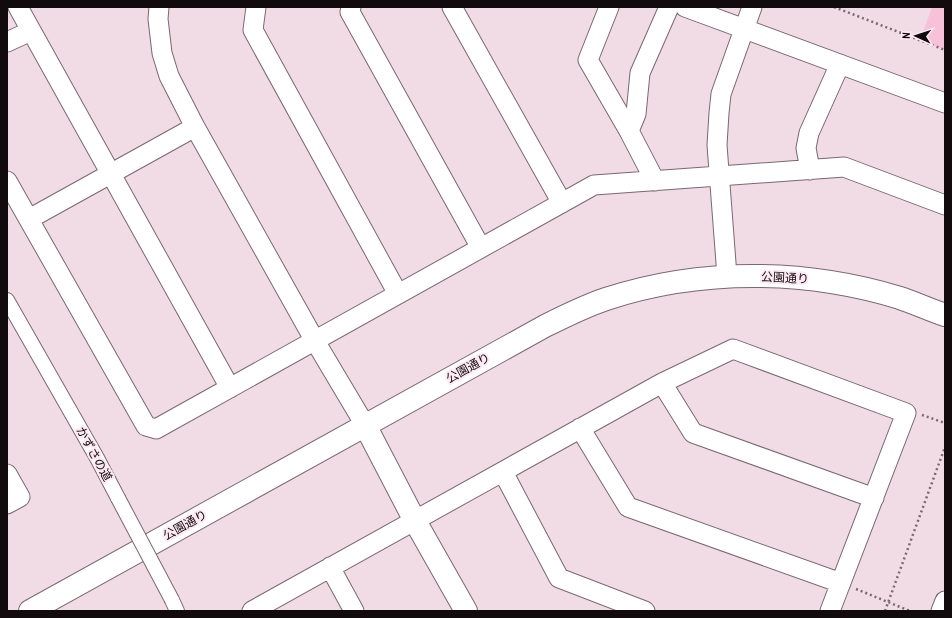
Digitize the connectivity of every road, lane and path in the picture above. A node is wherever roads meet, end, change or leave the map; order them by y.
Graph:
1 (18, 7) edge
2 (159, 7) edge
3 (256, 7) edge
4 (351, 7) edge
5 (452, 7) edge
6 (609, 7) edge
7 (669, 7) edge
8 (685, 7) edge
9 (752, 7) edge
10 (834, 7) edge
11 (744, 29) junction
12 (31, 31) junction
13 (7, 42) edge
14 (945, 50) edge
15 (840, 64) junction
16 (945, 103) edge
17 (195, 127) junction
18 (629, 131) junction
19 (810, 170) junction
20 (111, 175) junction
21 (719, 176) junction
22 (7, 181) edge
23 (654, 181) junction
24 (562, 203) junction
25 (945, 205) edge
26 (29, 219) junction
27 (481, 248) junction
28 (727, 276) junction
29 (398, 294) junction
30 (7, 300) edge
31 (945, 315) edge
32 (315, 342) junction
33 (662, 383) junction
34 (230, 388) junction
35 (906, 413) junction
36 (945, 423) edge
37 (365, 425) junction
38 (580, 428) junction
39 (945, 447) edge
40 (503, 472) junction
41 (7, 474) edge
42 (874, 498) junction
43 (7, 504) edge
44 (415, 521) junction
45 (330, 567) junction
46 (841, 583) junction
47 (945, 601) edge
48 (888, 602) junction
49 (175, 606) edge
50 (30, 611) edge
51 (252, 611) edge
52 (354, 611) edge
53 (466, 611) edge
54 (645, 611) edge
55 (830, 611) edge
56 (885, 611) edge
57 (910, 611) edge
58 (941, 611) edge

1 - 12 street
2 - 17 street
3 - 29 street
4 - 27 street
5 - 24 street
6 - 18 street
7 - 18 street
8 - 11 street
9 - 11 street
10 - 14 path
11 - 15 street
11 - 21 street
12 - 13 street
12 - 20 street
15 - 16 street
15 - 19 street
17 - 20 street
17 - 32 street
18 - 23 street
19 - 21 street
19 - 25 street
20 - 26 street
20 - 34 street
21 - 23 street
21 - 28 street
22 - 26 street
23 - 24 street
24 - 27 street
26 - 34 street
27 - 29 street
28 - 31 street, 公園通り
28 - 37 street, 公園通り
29 - 32 street
30 - 49 street, かずさの道, bridge
32 - 34 street
32 - 37 street
33 - 35 street
33 - 38 street
33 - 42 street
35 - 36 path
35 - 42 street
37 - 44 street
37 - 50 street, 公園通り
38 - 40 street
38 - 46 street
39 - 48 path
40 - 44 street
40 - 54 street
41 - 43 street
42 - 46 street
44 - 45 street
44 - 53 street
45 - 51 street
45 - 52 street
46 - 48 path
46 - 55 street
47 - 58 street
48 - 56 path
48 - 57 path

